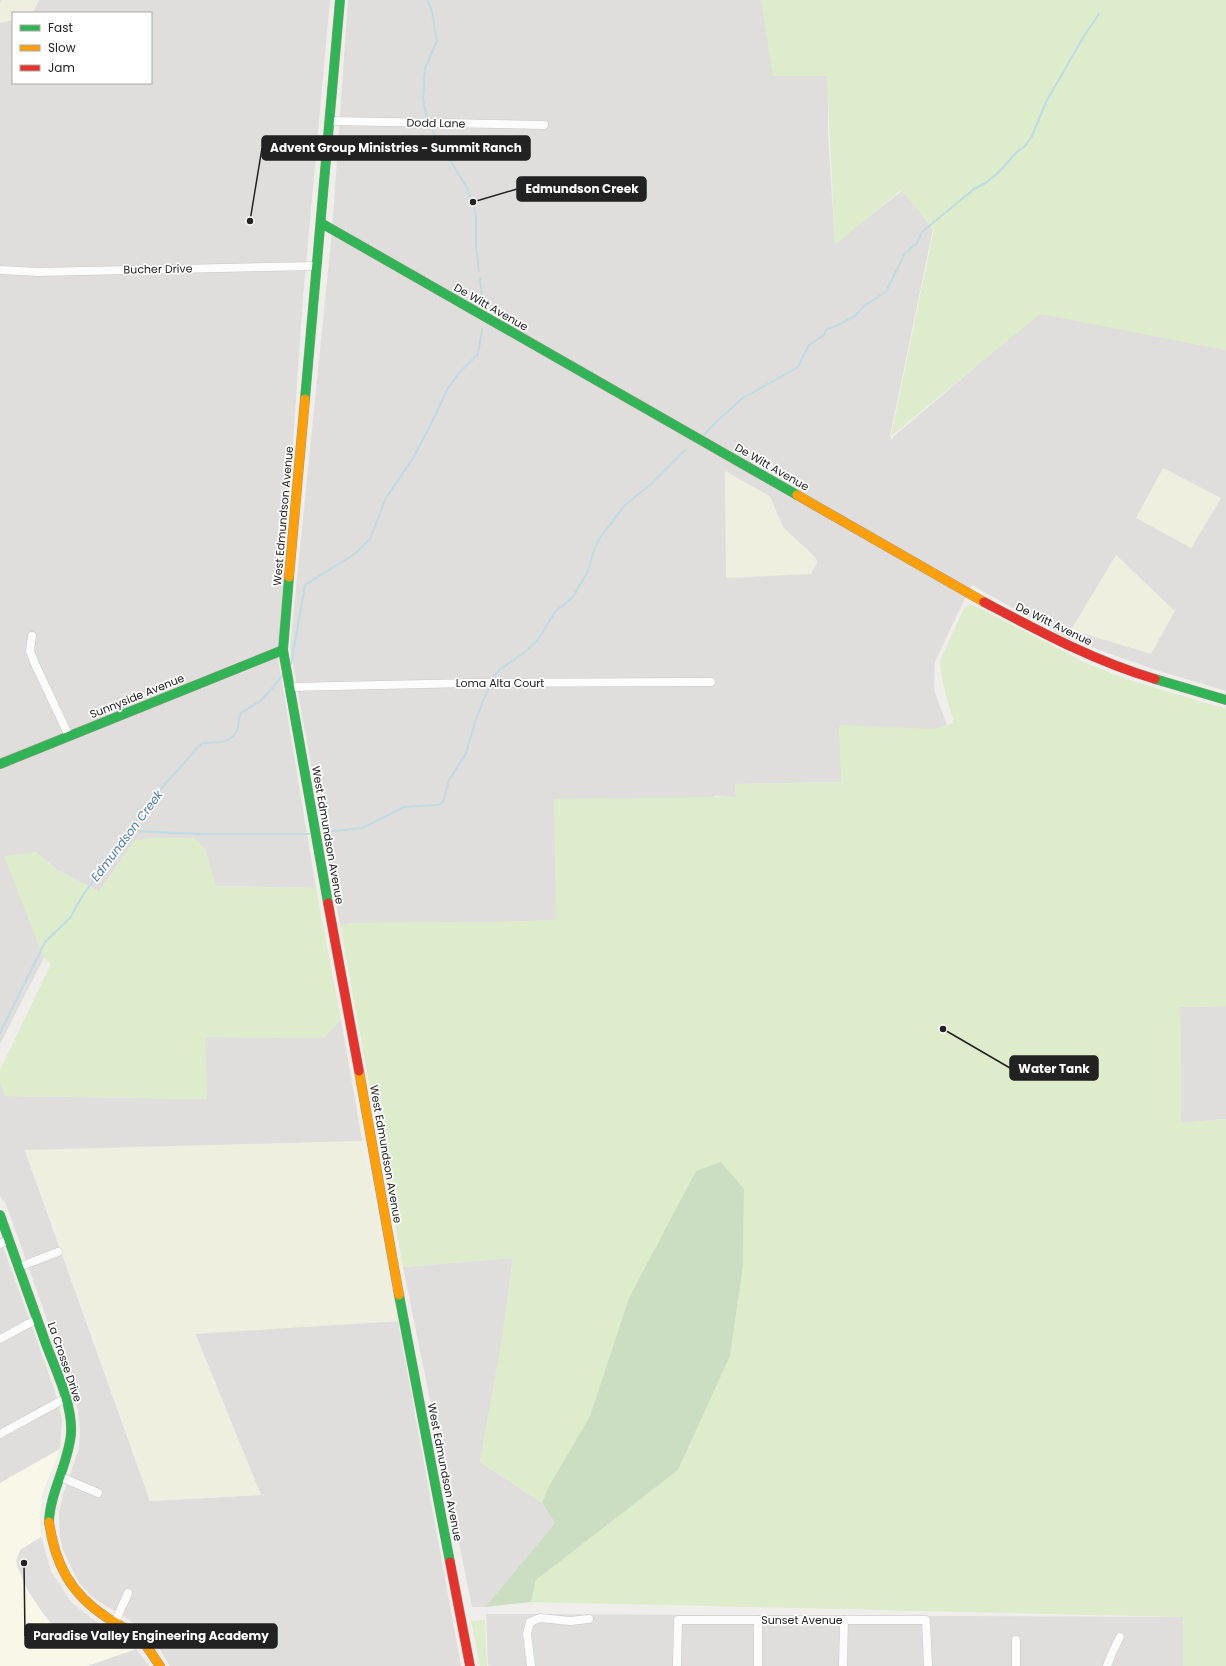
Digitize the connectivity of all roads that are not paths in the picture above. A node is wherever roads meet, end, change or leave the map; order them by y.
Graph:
1 (340, 0) edge
2 (329, 122) junction
3 (544, 125) dead end
4 (321, 223) junction
5 (316, 266) junction
6 (0, 270) edge
7 (32, 636) dead end
8 (283, 650) junction
9 (711, 682) dead end
10 (290, 687) junction
11 (1226, 700) edge
12 (69, 736) junction
13 (0, 764) edge
14 (0, 1215) edge
15 (9, 1239) junction
16 (0, 1244) edge
17 (58, 1252) dead end
18 (19, 1267) junction
19 (37, 1319) junction
20 (0, 1339) edge
21 (66, 1398) junction
22 (0, 1434) edge
23 (61, 1477) junction
24 (98, 1493) dead end
25 (128, 1593) dead end
26 (588, 1619) dead end
27 (758, 1620) junction
28 (844, 1620) junction
29 (115, 1622) junction
30 (1120, 1637) dead end
31 (1016, 1640) dead end
32 (160, 1666) edge
33 (470, 1666) edge
34 (531, 1666) edge
35 (678, 1666) edge
36 (758, 1666) edge
37 (843, 1666) edge
38 (928, 1666) edge
39 (1016, 1666) edge
40 (1107, 1666) edge

1 - 2 street, West Edmundson Avenue
2 - 3 street, Dodd Lane
2 - 4 street, West Edmundson Avenue
4 - 5 street, West Edmundson Avenue
4 - 11 street, De Witt Avenue
5 - 6 street, Bucher Drive
5 - 8 street, West Edmundson Avenue
7 - 12 street
8 - 10 street, West Edmundson Avenue
8 - 12 street, Sunnyside Avenue
9 - 10 street, Loma Alta Court
10 - 33 street, West Edmundson Avenue
12 - 13 street, Sunnyside Avenue
14 - 15 street, La Crosse Drive
15 - 16 street
15 - 18 street, La Crosse Drive
17 - 18 street
18 - 19 street, La Crosse Drive
19 - 20 street
19 - 21 street, La Crosse Drive
21 - 22 street
21 - 23 street, La Crosse Drive
23 - 24 street
23 - 29 street, La Crosse Drive
25 - 29 street
26 - 34 street
27 - 28 street, Sunset Avenue
27 - 35 street, Sunset Avenue
27 - 36 street
28 - 37 street
28 - 38 street, Sunset Avenue
29 - 32 street, La Crosse Drive
30 - 40 street
31 - 39 street

